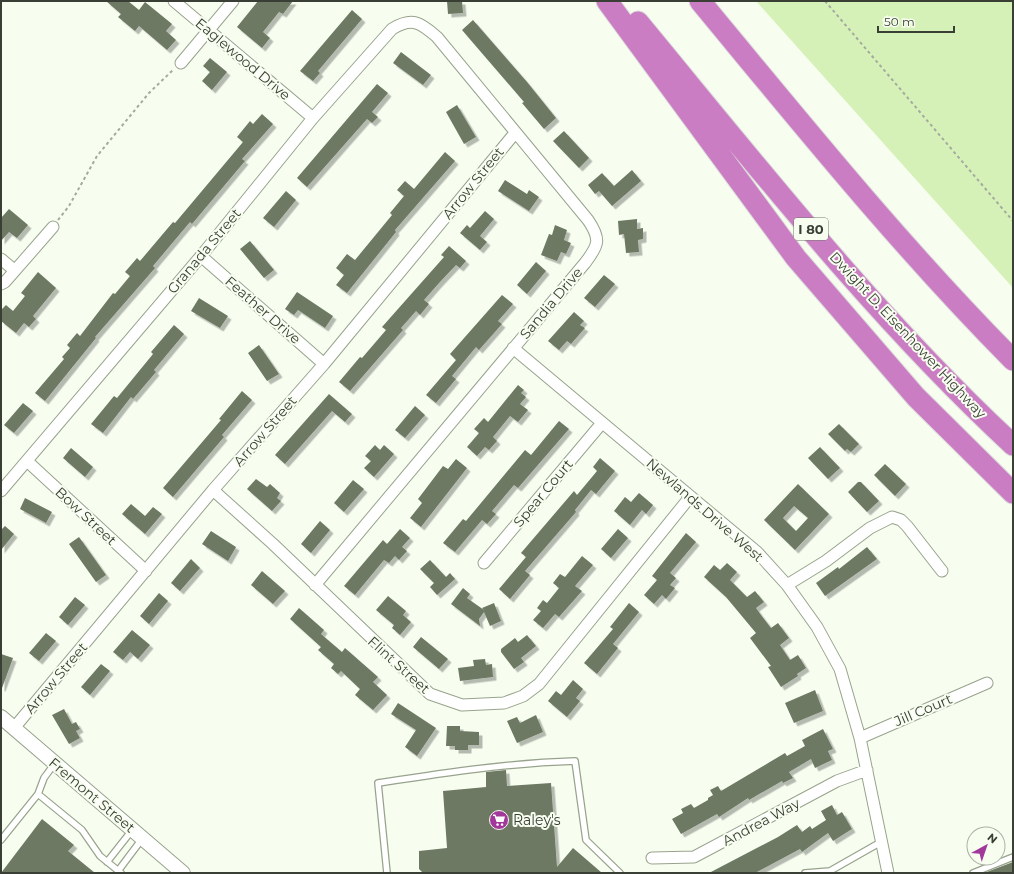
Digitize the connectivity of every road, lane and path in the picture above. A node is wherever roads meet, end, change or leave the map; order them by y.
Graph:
1 (174, 1) edge
2 (233, 1) edge
3 (607, 1) edge
4 (621, 1) edge
5 (700, 1) edge
6 (825, 1) edge
7 (413, 22) joint
8 (208, 30) junction
9 (181, 63) joint
10 (313, 118) junction
11 (515, 133) junction
12 (1013, 220) edge
13 (53, 226) joint
14 (201, 256) junction
15 (1, 259) edge
16 (14, 270) junction
17 (937, 281) junction
18 (1, 284) edge
19 (513, 348) junction
20 (1013, 349) edge
21 (1013, 360) edge
22 (324, 364) junction
23 (602, 423) junction
24 (1013, 445) edge
25 (27, 461) junction
26 (213, 490) junction
27 (1, 491) edge
28 (1013, 493) edge
29 (690, 497) junction
30 (484, 564) dead end
31 (146, 571) junction
32 (942, 571) dead end
33 (315, 585) junction
34 (787, 585) junction
35 (987, 683) dead end
36 (1, 717) edge
37 (14, 728) junction
38 (860, 738) junction
39 (55, 763) junction
40 (866, 770) junction
41 (38, 794) junction
42 (138, 833) junction
43 (1, 840) edge
44 (881, 842) junction
45 (1013, 857) edge
46 (652, 858) dead end
47 (107, 862) junction
48 (119, 872) edge
49 (183, 873) edge
50 (387, 873) edge
51 (620, 873) edge
52 (805, 873) edge
53 (888, 873) edge
54 (973, 873) edge

1 - 8 street, Eaglewood Drive
2 - 8 street
3 - 28 highway
4 - 24 highway, Dwight D. Eisenhower Highway / I 80
5 - 17 highway
6 - 12 path
7 - 10 street, Granada Street
7 - 11 street, Sandia Drive
8 - 9 street
8 - 10 street, Eaglewood Drive
9 - 13 path
10 - 14 street, Granada Street
11 - 19 street, Sandia Drive
11 - 22 street, Arrow Street
13 - 16 street
14 - 22 street, Feather Drive
14 - 25 street, Granada Street
15 - 16 street
16 - 18 street
17 - 20 highway
17 - 21 highway
19 - 23 street, Newlands Drive West
19 - 33 street, Sandia Drive
22 - 26 street, Arrow Street
23 - 29 street, Newlands Drive West
23 - 30 street, Spear Court
25 - 27 street, Granada Street
25 - 31 street, Bow Street
26 - 31 street, Arrow Street
26 - 33 street, Flint Street
29 - 33 street, Flint Street
29 - 34 street, Newlands Drive West
31 - 37 street, Arrow Street
32 - 34 street
34 - 38 street, Newlands Drive West
35 - 38 street, Jill Court
36 - 37 street, Fremont Street
37 - 39 street, Fremont Street
38 - 40 street, Newlands Drive West
39 - 41 lane
39 - 42 street, Fremont Street
40 - 44 street, Newlands Drive West
40 - 46 street, Andrea Way
41 - 43 lane
41 - 47 lane
42 - 47 lane
42 - 48 lane
42 - 49 street, Fremont Street
44 - 52 lane
44 - 53 street, Newlands Drive West
45 - 54 lane
47 - 48 lane
50 - 51 lane

